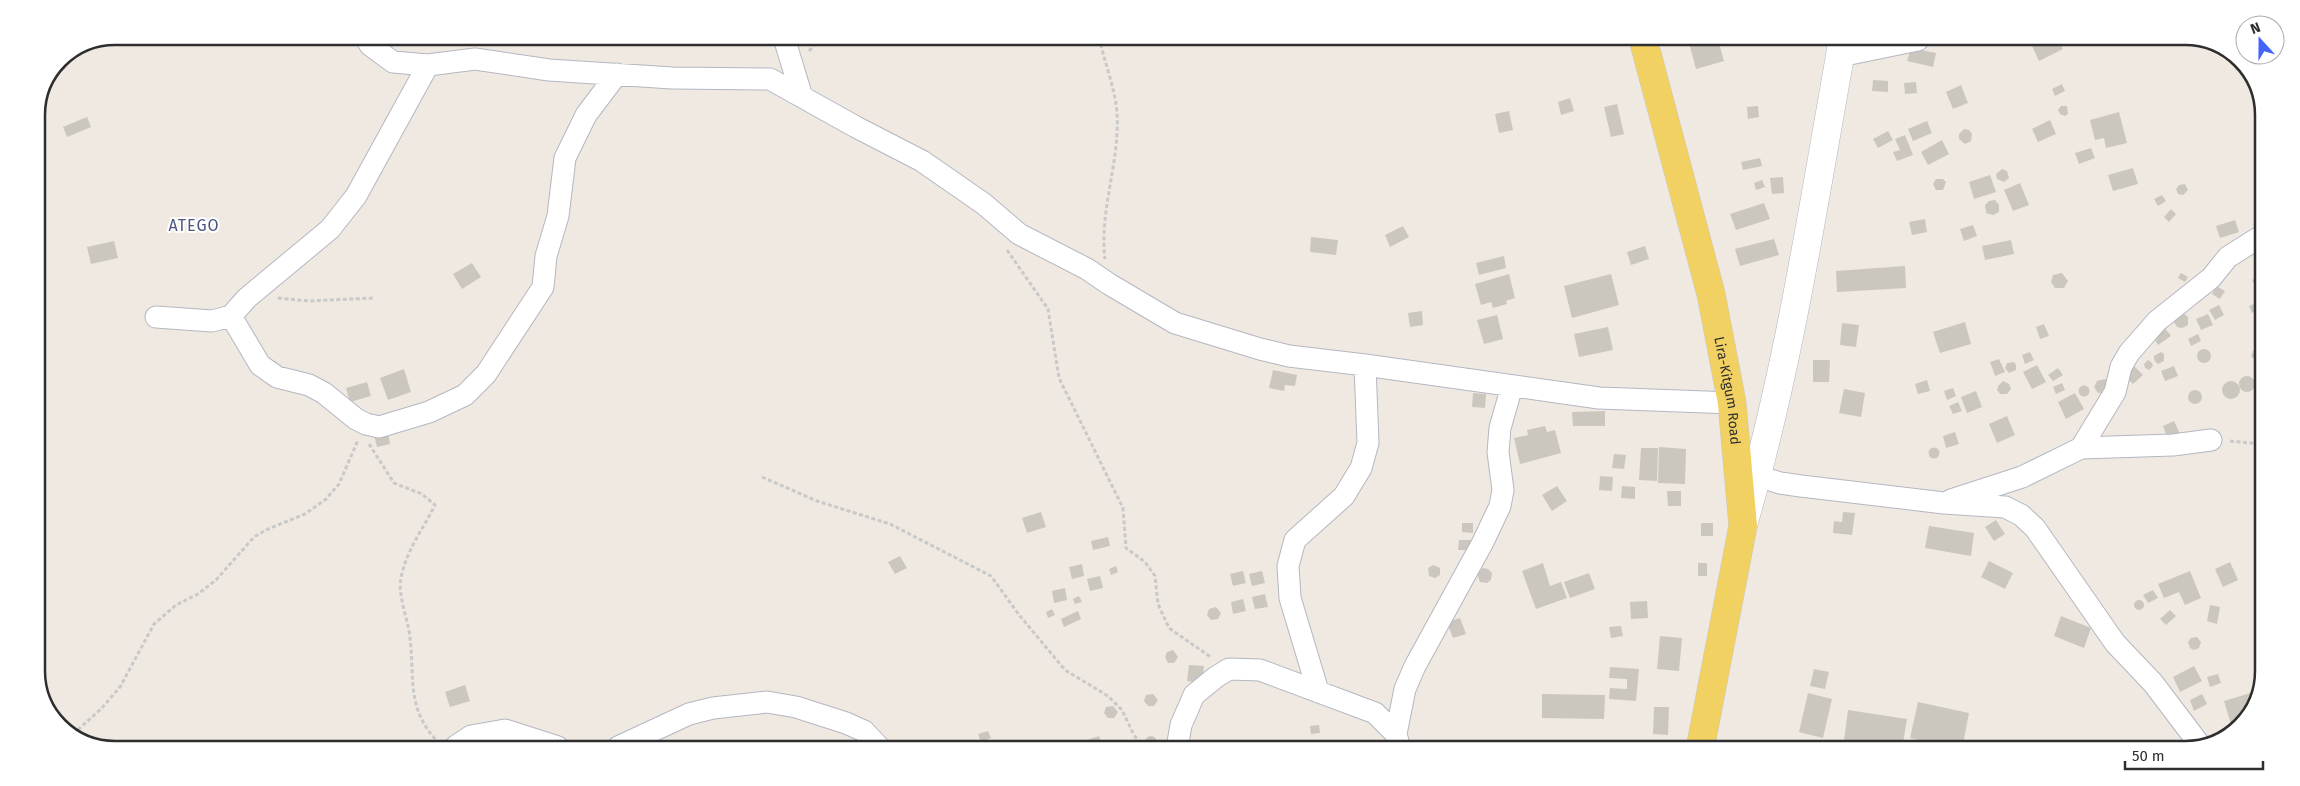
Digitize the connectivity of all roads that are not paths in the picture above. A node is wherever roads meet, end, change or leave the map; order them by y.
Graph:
1 (370, 45) edge
2 (786, 45) edge
3 (1645, 45) edge
4 (1870, 45) edge
5 (1841, 48) edge
6 (428, 64) junction
7 (617, 74) junction
8 (802, 98) junction
9 (2255, 240) edge
10 (231, 316) junction
11 (156, 317) dead end
12 (1365, 364) junction
13 (1512, 386) junction
14 (1732, 403) junction
15 (2211, 440) road end
16 (2081, 448) junction
17 (1758, 476) junction
18 (1944, 503) junction
19 (1743, 526) junction
20 (1318, 691) junction
21 (2196, 740) edge
22 (464, 741) edge
23 (539, 741) edge
24 (631, 741) edge
25 (873, 741) edge
26 (1178, 741) edge
27 (1398, 741) edge
28 (1702, 741) edge

1 - 6 street
2 - 8 street
3 - 14 main road, Lira-Kitgum Road
4 - 5 street
5 - 17 main road
6 - 7 street
6 - 10 street
7 - 8 street
7 - 10 street
8 - 12 street
9 - 16 street
10 - 11 street
12 - 13 street
12 - 20 street
13 - 14 street
13 - 27 street
14 - 19 main road, Lira-Kitgum Road
15 - 16 street
16 - 18 street
17 - 18 street
17 - 19 main road
18 - 21 street
19 - 28 main road, Lira-Kitgum Road
20 - 26 street
20 - 27 street
22 - 23 street
24 - 25 street

